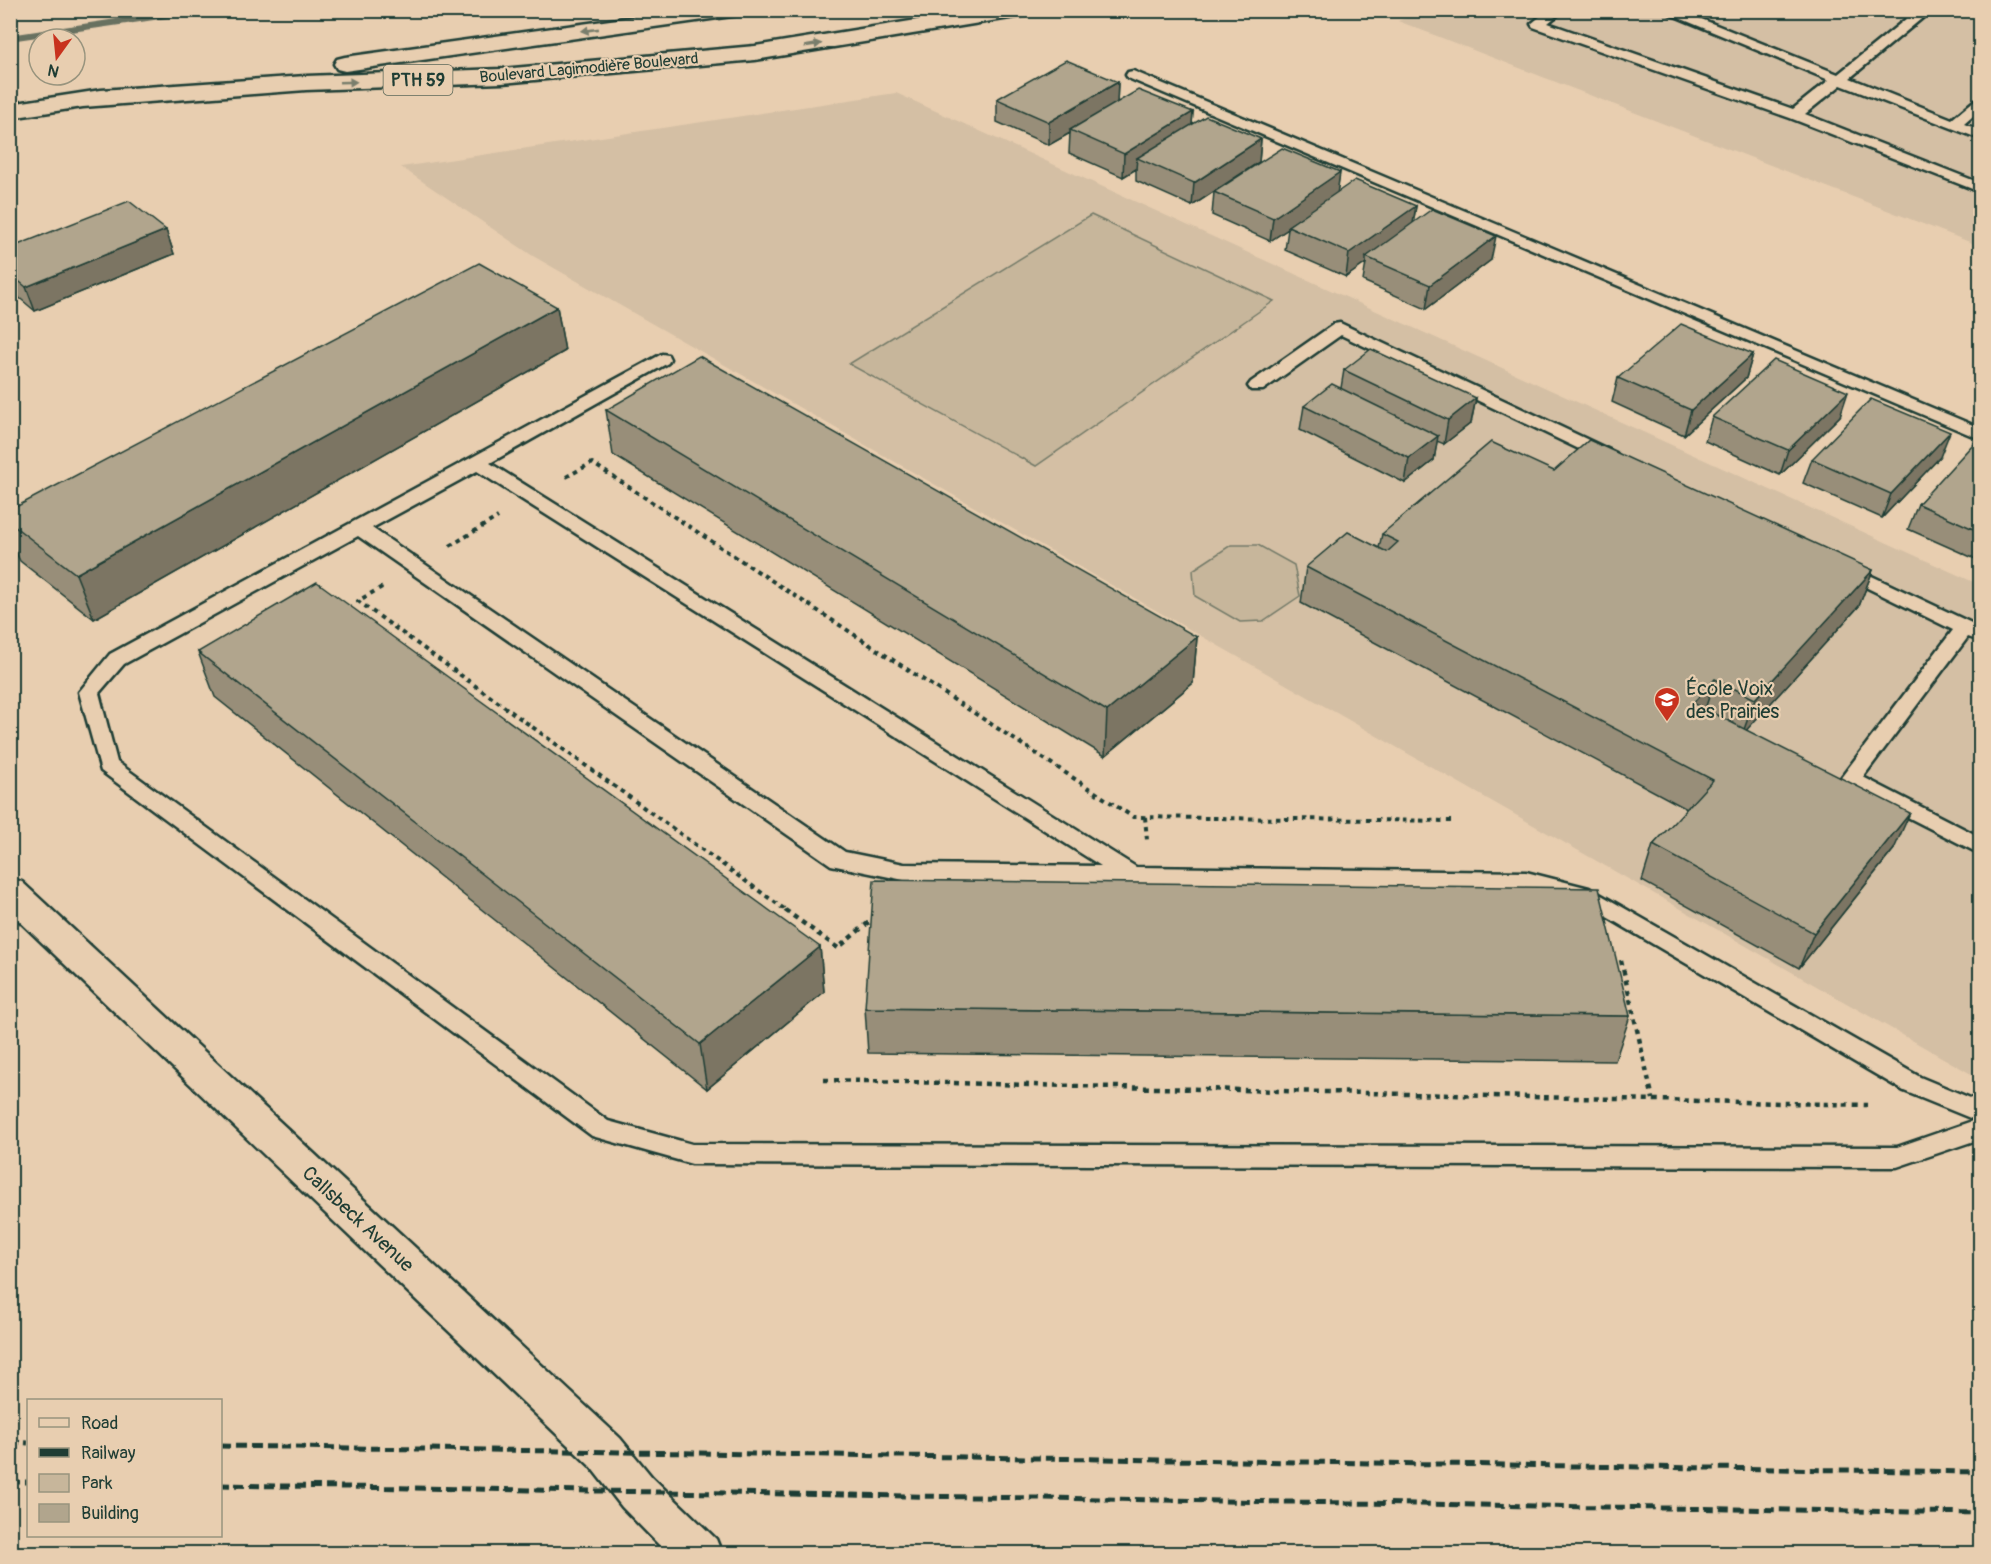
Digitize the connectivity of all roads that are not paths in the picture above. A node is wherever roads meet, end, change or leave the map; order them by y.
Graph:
1 (732, 10) edge
2 (1022, 10) edge
3 (1558, 10) edge
4 (1666, 10) edge
5 (1926, 10) edge
6 (1133, 75) dead end
7 (1839, 79) junction
8 (80, 100) junction
9 (1980, 103) edge
10 (10, 111) edge
11 (1795, 115) junction
12 (1954, 125) junction
13 (1980, 135) edge
14 (1980, 188) edge
15 (662, 358) dead end
16 (1257, 386) dead end
17 (1980, 434) edge
18 (477, 463) junction
19 (1631, 467) edge
20 (358, 528) junction
21 (1825, 560) edge
22 (1973, 631) edge
23 (1980, 846) edge
24 (1132, 875) junction
25 (10, 891) edge
26 (1980, 1112) edge
27 (1980, 1129) edge
28 (700, 1554) edge

1 -> 8 main road, Boulevard Lagimodière Boulevard / PTH 59
8 -> 2 main road, Boulevard Lagimodière Boulevard / PTH 59
3 - 11 lane
4 - 7 lane
5 - 7 lane
6 - 17 lane
7 - 11 lane
7 - 12 lane
8 - 10 main road, Boulevard Lagimodière Boulevard / PTH 59
9 - 12 lane
11 - 14 lane
12 - 13 lane
15 - 18 lane
16 - 19 lane
18 - 20 lane
18 - 24 lane
20 - 24 lane
20 - 27 lane
21 - 22 lane
22 - 23 lane
24 - 26 lane
25 - 28 main road, Callsbeck Avenue

